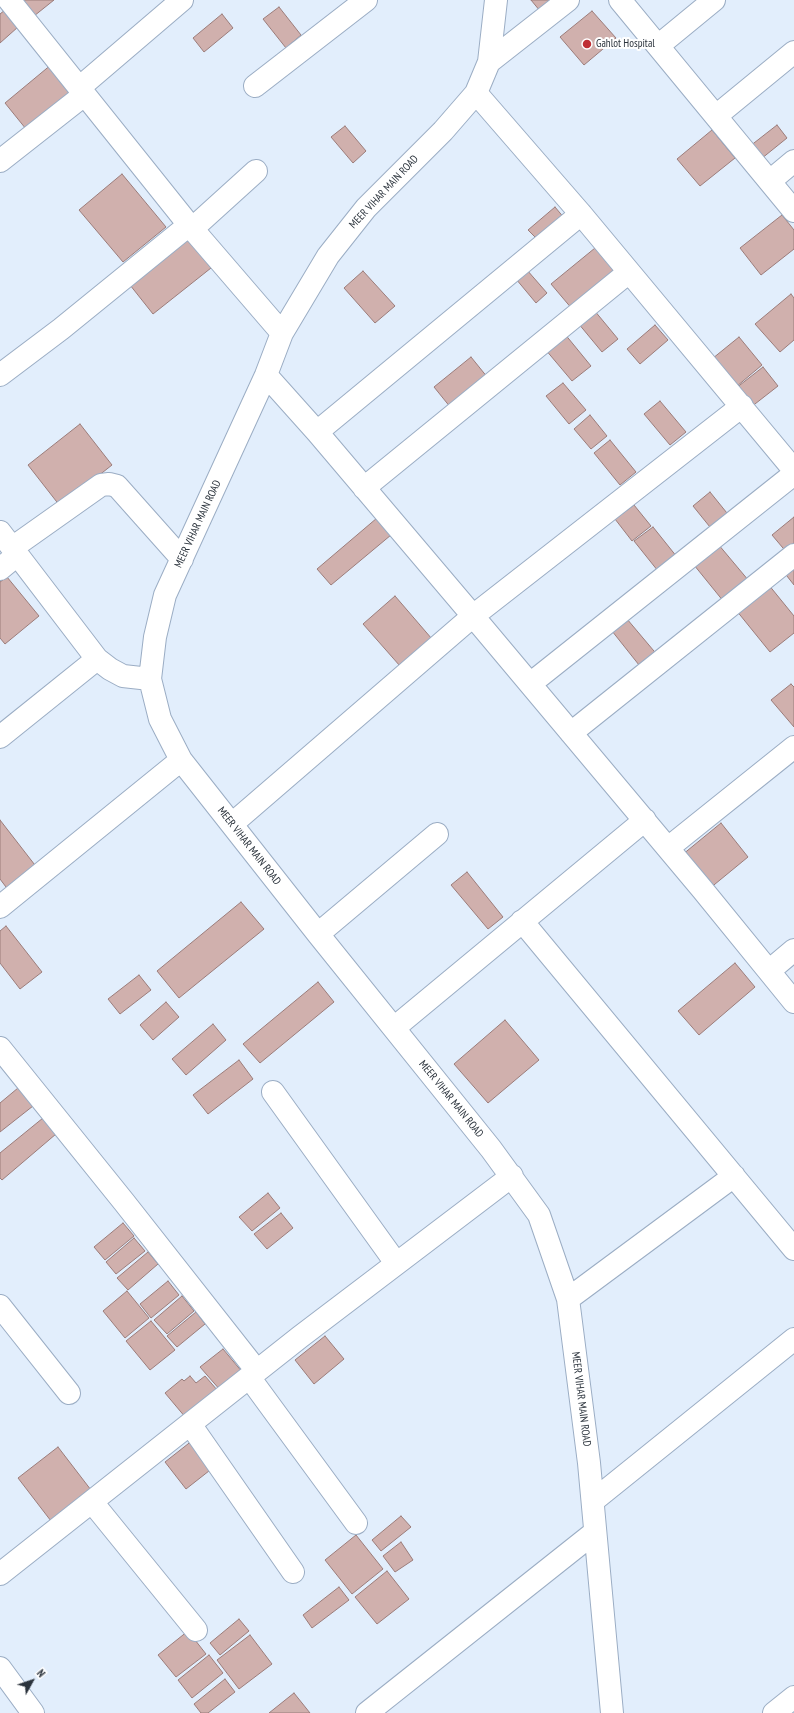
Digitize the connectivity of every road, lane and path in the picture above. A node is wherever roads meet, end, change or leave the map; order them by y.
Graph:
1 (9, 0) edge
2 (182, 0) edge
3 (366, 0) edge
4 (496, 0) edge
5 (568, 0) edge
6 (620, 0) edge
7 (714, 0) edge
8 (658, 46) junction
9 (794, 52) edge
10 (489, 62) junction
11 (255, 86) dead end
12 (82, 91) junction
13 (476, 93) junction
14 (716, 116) junction
15 (0, 161) edge
16 (794, 161) edge
17 (256, 171) dead end
18 (770, 181) junction
19 (794, 210) edge
20 (582, 214) junction
21 (191, 227) junction
22 (629, 272) junction
23 (282, 333) junction
24 (0, 375) edge
25 (266, 375) junction
26 (742, 406) junction
27 (318, 432) junction
28 (794, 470) edge
29 (794, 474) edge
30 (364, 488) junction
31 (10, 545) edge
32 (794, 555) edge
33 (182, 559) junction
34 (0, 569) edge
35 (473, 616) junction
36 (97, 659) junction
37 (150, 679) junction
38 (530, 684) junction
39 (571, 732) junction
40 (0, 737) edge
41 (794, 747) edge
42 (181, 760) junction
43 (645, 820) junction
44 (232, 824) junction
45 (436, 834) dead end
46 (668, 848) junction
47 (0, 907) edge
48 (522, 921) junction
49 (318, 934) junction
50 (794, 950) edge
51 (769, 971) junction
52 (794, 1002) edge
53 (394, 1028) junction
54 (0, 1048) edge
55 (273, 1092) dead end
56 (512, 1176) junction
57 (734, 1176) junction
58 (794, 1249) edge
59 (396, 1263) junction
60 (568, 1299) junction
61 (0, 1306) edge
62 (794, 1339) edge
63 (253, 1374) junction
64 (69, 1393) dead end
65 (190, 1424) junction
66 (593, 1501) junction
67 (92, 1502) junction
68 (356, 1523) dead end
69 (596, 1532) junction
70 (293, 1572) dead end
71 (0, 1574) edge
72 (196, 1630) dead end
73 (0, 1668) edge
74 (794, 1697) edge
75 (33, 1713) edge
76 (367, 1713) edge
77 (612, 1713) edge
78 (774, 1713) edge

1 - 12 street
2 - 12 street
3 - 11 street
4 - 10 street, MEER VIHAR MAIN ROAD
5 - 10 street
6 - 8 street
7 - 8 street
8 - 14 street
9 - 14 street
10 - 13 street, MEER VIHAR MAIN ROAD
12 - 15 street
12 - 21 street
13 - 20 street
13 - 23 street, MEER VIHAR MAIN ROAD
14 - 18 street
16 - 18 street
17 - 21 street
18 - 19 street
20 - 22 street
20 - 27 street
21 - 23 street
21 - 24 street
22 - 26 street
22 - 30 street
23 - 25 street, MEER VIHAR MAIN ROAD
25 - 27 street
25 - 33 street, MEER VIHAR MAIN ROAD
26 - 28 street
26 - 35 street
27 - 30 street
29 - 38 street
30 - 35 street
31 - 33 street
31 - 34 street
31 - 36 street
32 - 39 street
33 - 37 street, MEER VIHAR MAIN ROAD
35 - 38 street
35 - 44 street
36 - 37 street
36 - 40 street
37 - 42 street, MEER VIHAR MAIN ROAD
38 - 39 street
39 - 43 street
41 - 46 street
42 - 44 street, MEER VIHAR MAIN ROAD
42 - 47 street
43 - 46 street
43 - 48 street
44 - 49 street, MEER VIHAR MAIN ROAD
45 - 49 street
46 - 51 street
48 - 53 street
48 - 57 street
49 - 53 street, MEER VIHAR MAIN ROAD
50 - 51 street
51 - 52 street
53 - 56 street, MEER VIHAR MAIN ROAD
54 - 63 street
55 - 59 street
56 - 59 street
56 - 60 street, MEER VIHAR MAIN ROAD
57 - 58 street
57 - 60 street
59 - 63 street
60 - 66 street, MEER VIHAR MAIN ROAD
61 - 64 street
62 - 66 street
63 - 65 street
63 - 68 street
65 - 67 street
65 - 70 street
66 - 69 street, MEER VIHAR MAIN ROAD
67 - 71 street
67 - 72 street
69 - 76 street
69 - 77 street, MEER VIHAR MAIN ROAD
73 - 75 street
74 - 78 street

